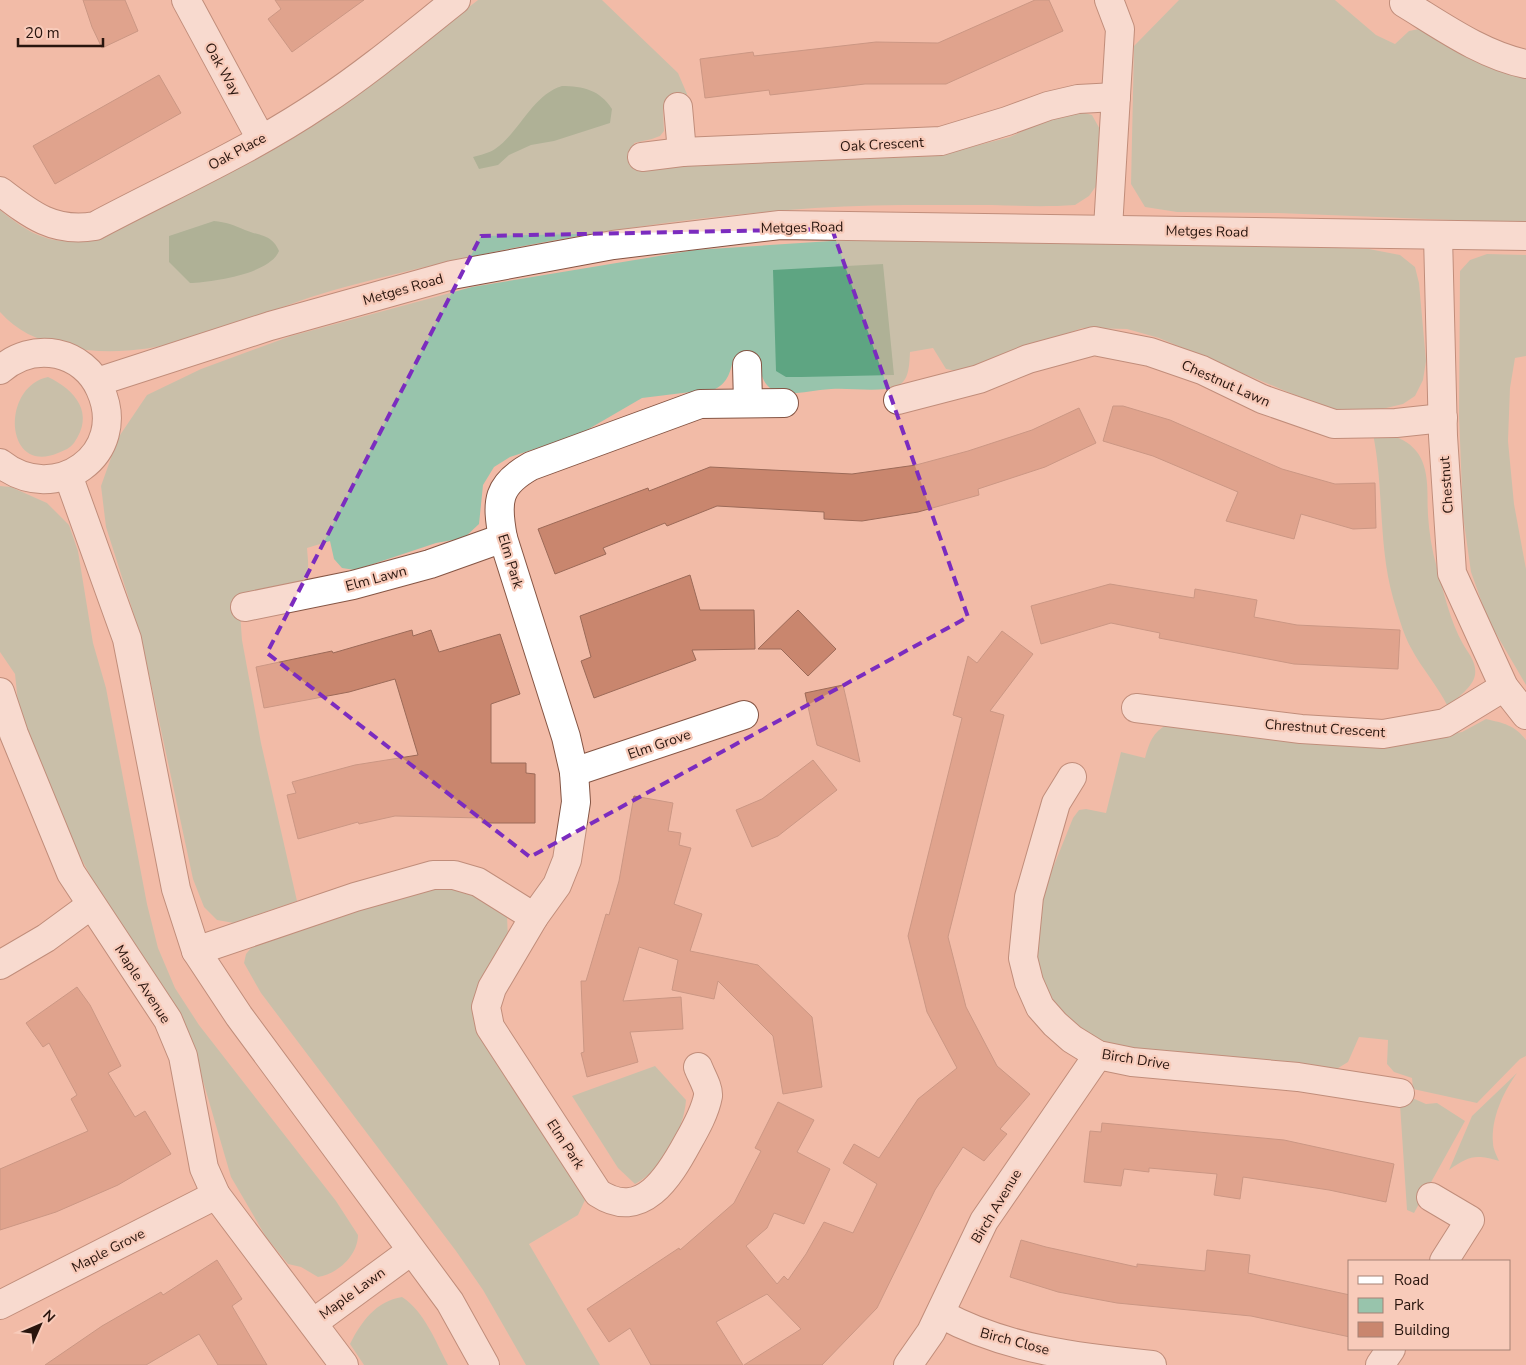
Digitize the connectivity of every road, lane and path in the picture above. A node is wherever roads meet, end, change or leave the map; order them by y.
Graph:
1 (186, 0) edge
2 (456, 0) edge
3 (1109, 0) edge
4 (1404, 4) dead end
5 (1526, 64) edge
6 (1116, 97) junction
7 (678, 107) dead end
8 (261, 139) junction
9 (682, 152) junction
10 (642, 157) dead end
11 (0, 191) edge
12 (1108, 228) junction
13 (1438, 236) junction
14 (1526, 236) edge
15 (2, 362) edge
16 (747, 365) dead end
17 (97, 382) junction
18 (898, 400) dead end
19 (748, 402) junction
20 (784, 404) dead end
21 (1443, 418) junction
22 (0, 463) edge
23 (68, 475) junction
24 (503, 538) junction
25 (245, 607) dead end
26 (1504, 687) junction
27 (0, 692) edge
28 (1136, 708) dead end
29 (744, 715) dead end
30 (1526, 715) edge
31 (574, 772) junction
32 (1072, 777) dead end
33 (91, 905) junction
34 (534, 917) junction
35 (196, 951) junction
36 (0, 965) edge
37 (1098, 1055) junction
38 (698, 1067) dead end
39 (1400, 1093) dead end
40 (216, 1195) junction
41 (1431, 1197) dead end
42 (411, 1251) junction
43 (1445, 1260) edge
44 (0, 1306) edge
45 (941, 1314) junction
46 (313, 1323) junction
47 (1390, 1350) edge
48 (344, 1365) edge
49 (486, 1365) edge
50 (908, 1365) edge
51 (1152, 1365) edge
52 (1380, 1365) edge

1 - 8 street, Oak Way
2 - 8 street, Oak Place
3 - 6 street
4 - 5 street
6 - 9 street, Oak Crescent
6 - 12 street
7 - 9 street
8 - 11 street, Oak Place
9 - 10 street, Oak Crescent
12 - 13 street, Metges Road
12 - 17 street, Metges Road
13 - 14 street, Metges Road
13 - 21 street, Chestnut
15 - 17 street
16 - 19 street
17 - 23 street
18 - 21 street, Chestnut Lawn
19 - 20 street, Elm Park
19 - 24 street, Elm Park
21 - 26 street, Chestnut
22 - 23 street
23 - 35 street
24 - 25 street, Elm Lawn
24 - 31 street, Elm Park
26 - 28 street, Chrestnut Crescent
26 - 30 street, Chestnut
27 - 33 street, Maple Avenue
29 - 31 street, Elm Grove
31 - 34 street, Elm Park
32 - 37 street, Birch Drive
33 - 36 street
33 - 40 street, Maple Avenue
34 - 35 street
34 - 38 street, Elm Park
35 - 42 street
37 - 39 street, Birch Drive
37 - 45 street, Birch Avenue
40 - 44 street, Maple Grove
40 - 46 street, Maple Avenue
41 - 43 street
42 - 46 street, Maple Lawn
42 - 49 street
45 - 50 street, Birch Avenue
45 - 51 street, Birch Close
46 - 48 street, Maple Lawn
47 - 52 street

